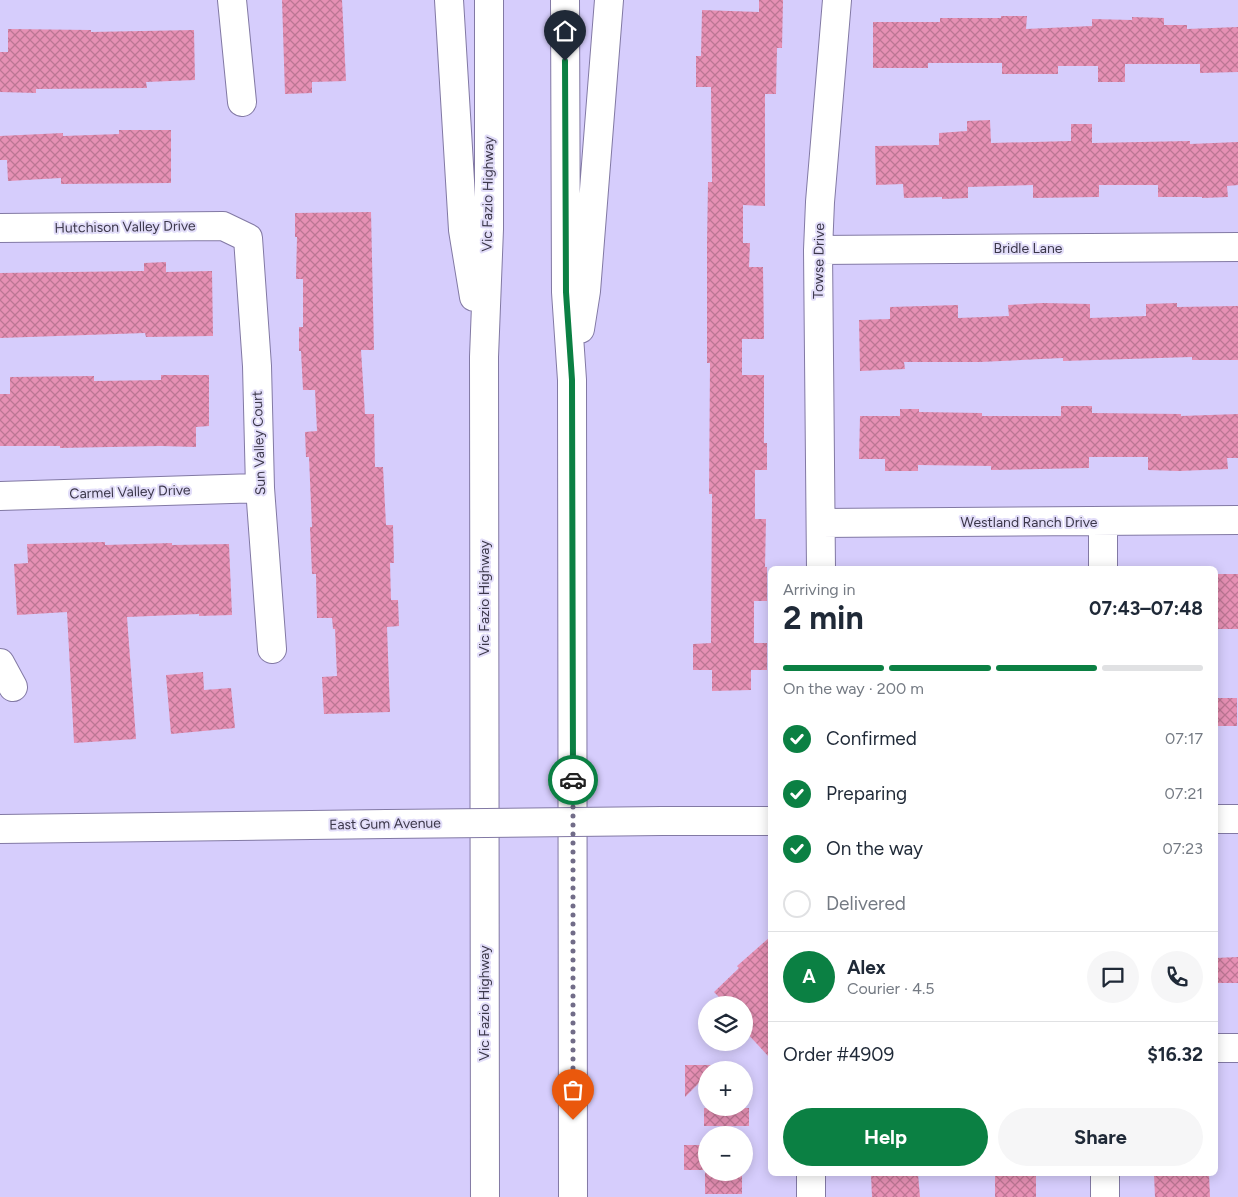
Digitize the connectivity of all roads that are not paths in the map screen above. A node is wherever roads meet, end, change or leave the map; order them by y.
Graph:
1 (232, 0) edge
2 (449, 0) edge
3 (489, 0) edge
4 (565, 0) edge
5 (609, 0) edge
6 (837, 0) edge
7 (242, 102) dead end
8 (0, 228) edge
9 (248, 238) joint
10 (1238, 247) edge
11 (818, 250) junction
12 (484, 357) junction
13 (572, 380) junction
14 (260, 488) junction
15 (0, 496) edge
16 (1238, 520) edge
17 (1103, 522) junction
18 (821, 523) junction
19 (821, 566) edge
20 (1103, 566) edge
21 (272, 649) dead end
22 (0, 663) edge
23 (12, 687) dead end
24 (1218, 819) edge
25 (1238, 819) edge
26 (768, 821) edge
27 (0, 829) edge
28 (1218, 1048) edge
29 (1238, 1048) edge
30 (811, 1176) edge
31 (1105, 1176) edge
32 (484, 1197) edge
33 (574, 1197) edge
34 (811, 1197) edge
35 (1105, 1197) edge

1 - 7 main road
2 - 12 main road
3 - 12 main road, Vic Fazio Highway
4 - 13 main road
5 - 13 main road
6 - 11 main road, Towse Drive
8 - 9 main road, Hutchison Valley Drive
9 - 14 main road, Sun Valley Court
10 - 11 main road, Bridle Lane
11 - 18 main road, Towse Drive
12 - 32 main road, Vic Fazio Highway
13 - 33 main road
14 - 15 main road, Carmel Valley Drive
14 - 21 main road, Sun Valley Court
16 - 17 main road, Westland Ranch Drive
17 - 18 main road, Westland Ranch Drive
17 - 20 main road
18 - 19 main road, Towse Drive
22 - 23 main road
24 - 25 main road
26 - 27 main road, East Gum Avenue, bridge
28 - 29 main road
30 - 34 main road
31 - 35 main road

